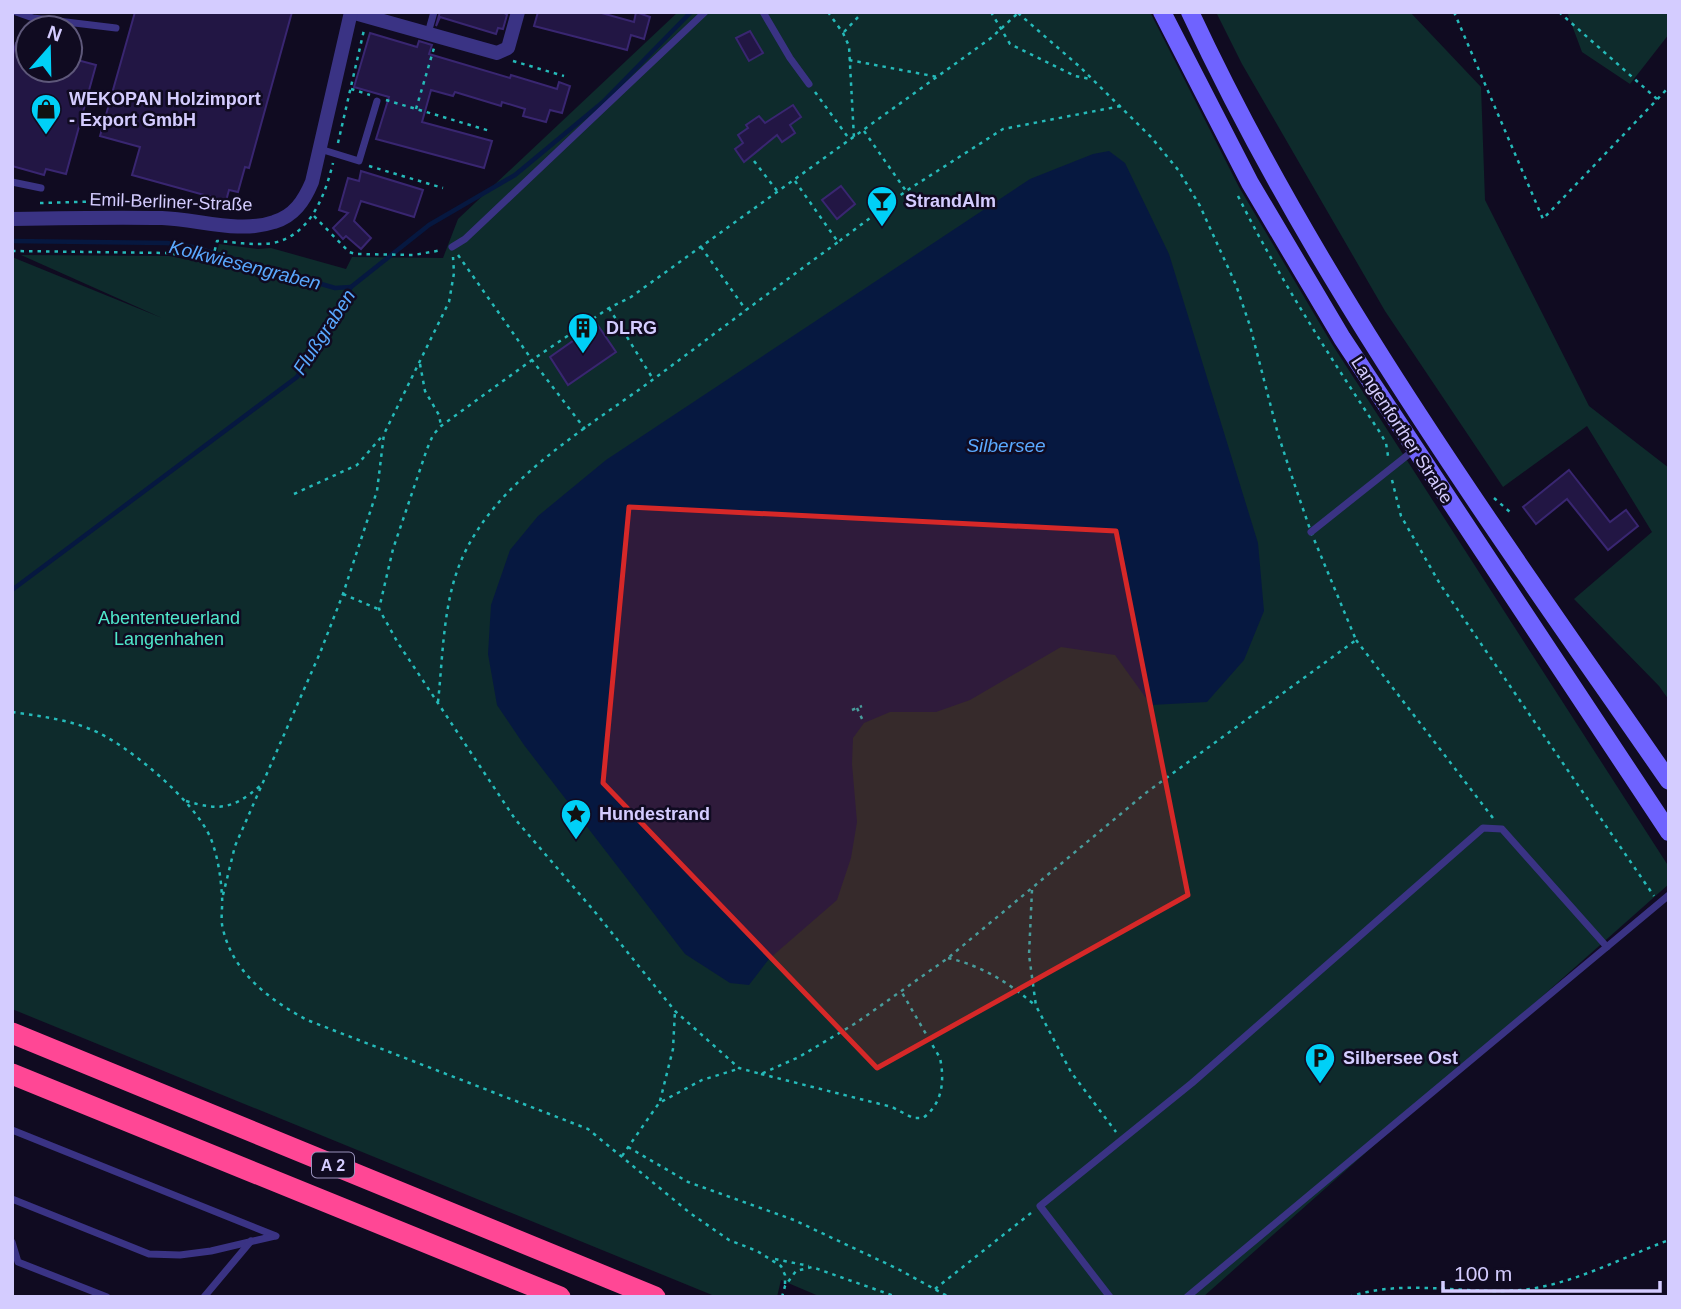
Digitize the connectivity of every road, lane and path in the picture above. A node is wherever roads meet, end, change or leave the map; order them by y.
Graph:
1 (16, 12) edge
2 (351, 12) edge
3 (434, 12) edge
4 (518, 12) edge
5 (705, 12) edge
6 (763, 12) edge
7 (828, 12) edge
8 (990, 12) edge
9 (1018, 12) edge
10 (1162, 12) edge
11 (1190, 12) edge
12 (1454, 12) edge
13 (1559, 12) edge
14 (859, 16) dead end
15 (367, 17) junction
16 (391, 18) edge
17 (116, 28) dead end
18 (1002, 30) junction
19 (843, 33) junction
20 (432, 35) junction
21 (503, 52) junction
22 (849, 60) junction
23 (564, 76) dead end
24 (938, 77) junction
25 (1090, 79) junction
26 (808, 84) joint
27 (1669, 87) edge
28 (351, 89) junction
29 (1657, 99) junction
30 (377, 101) dead end
31 (1121, 106) junction
32 (416, 109) junction
33 (490, 131) dead end
34 (864, 131) junction
35 (852, 139) junction
36 (320, 149) junction
37 (336, 154) junction
38 (359, 161) junction
39 (754, 161) dead end
40 (12, 181) edge
41 (795, 181) junction
42 (41, 188) dead end
43 (443, 188) dead end
44 (906, 191) junction
45 (778, 192) junction
46 (36, 203) dead end
47 (249, 212) dead end
48 (12, 219) edge
49 (217, 241) dead end
50 (838, 242) junction
51 (700, 246) junction
52 (452, 247) junction
53 (12, 251) edge
54 (609, 308) junction
55 (746, 310) junction
56 (532, 360) junction
57 (419, 362) junction
58 (653, 379) dead end
59 (441, 426) junction
60 (585, 429) junction
61 (384, 434) junction
62 (1414, 450) junction
63 (294, 495) dead end
64 (1311, 532) junction
65 (342, 594) junction
66 (379, 609) junction
67 (1356, 640) junction
68 (438, 702) junction
69 (862, 706) dead end
70 (12, 712) edge
71 (864, 723) dead end
72 (1669, 781) edge
73 (260, 786) junction
74 (186, 802) junction
75 (1502, 829) junction
76 (1669, 832) edge
77 (1032, 890) junction
78 (1669, 895) edge
79 (222, 898) junction
80 (1607, 947) junction
81 (948, 958) junction
82 (901, 991) junction
83 (1036, 1006) junction
84 (676, 1012) junction
85 (12, 1033) edge
86 (740, 1068) junction
87 (12, 1074) edge
88 (761, 1074) junction
89 (659, 1103) junction
90 (12, 1130) edge
91 (1122, 1139) junction
92 (628, 1147) junction
93 (622, 1156) junction
94 (12, 1199) edge
95 (1040, 1206) junction
96 (1669, 1240) edge
97 (251, 1241) junction
98 (12, 1242) edge
99 (771, 1259) junction
100 (812, 1267) junction
101 (785, 1286) junction
102 (935, 1289) junction
103 (107, 1297) edge
104 (204, 1297) edge
105 (560, 1297) edge
106 (655, 1297) edge
107 (782, 1297) edge
108 (897, 1297) edge
109 (949, 1297) edge
110 (1110, 1297) edge
111 (1187, 1297) edge
112 (1349, 1297) edge

1 - 17 lane
2 - 15 street
2 - 36 street
3 - 20 lane
4 - 21 street
5 - 52 lane
6 - 26 lane
7 - 19 path
8 - 18 path
9 - 18 path
9 - 25 path
10 - 62 main road, Langenforther Straße
11 - 72 main road, Langenforther Straße
12 - 29 path
13 - 29 path
14 - 19 path
15 - 16 street
15 - 28 path
16 - 20 street
18 - 24 path
18 - 25 path
19 - 22 path
20 - 21 street
20 - 32 path
21 - 23 path
22 - 24 path
22 - 35 path
24 - 34 path
25 - 31 path
26 - 35 path
27 - 29 path
28 - 32 path
28 - 37 path
30 - 38 lane
31 - 44 path
31 - 64 path
32 - 33 path
34 - 35 path
34 - 44 path
35 - 41 path
36 - 37 lane
36 - 48 street, Emil-Berliner-Straße
37 - 38 lane
37 - 52 path
38 - 43 path
39 - 45 path
40 - 42 lane
41 - 45 path
41 - 50 path
44 - 50 path
45 - 51 path
46 - 47 path
49 - 53 path
50 - 55 path
51 - 54 path
51 - 55 path
52 - 56 path
52 - 57 path
54 - 56 path
54 - 58 path
55 - 60 path
56 - 59 path
56 - 60 path
57 - 59 path
57 - 61 path
59 - 66 path
60 - 68 path
61 - 63 path
61 - 65 path
62 - 64 lane
62 - 76 main road, Langenforther Straße
64 - 67 path
65 - 66 path
65 - 73 path
66 - 68 path
67 - 75 path
67 - 77 path
68 - 84 path
69 - 71 path
70 - 74 path
73 - 74 path
73 - 79 path
74 - 79 path
75 - 80 lane
75 - 91 lane
77 - 81 path
77 - 83 path
78 - 80 lane
79 - 93 path
80 - 111 lane
81 - 82 path
81 - 83 path
82 - 88 path
82 - 88 path
83 - 91 path
84 - 86 path
84 - 89 path
85 - 106 highway, A 2
86 - 88 path
86 - 89 path
87 - 105 highway, A 2
89 - 92 path
90 - 97 lane
91 - 95 lane
92 - 93 path
92 - 102 path
93 - 99 path
94 - 97 lane
95 - 102 path
95 - 110 lane
96 - 112 path
97 - 104 lane
98 - 103 lane
99 - 100 path
99 - 101 path
100 - 101 path
100 - 108 path
101 - 107 path
102 - 109 path

